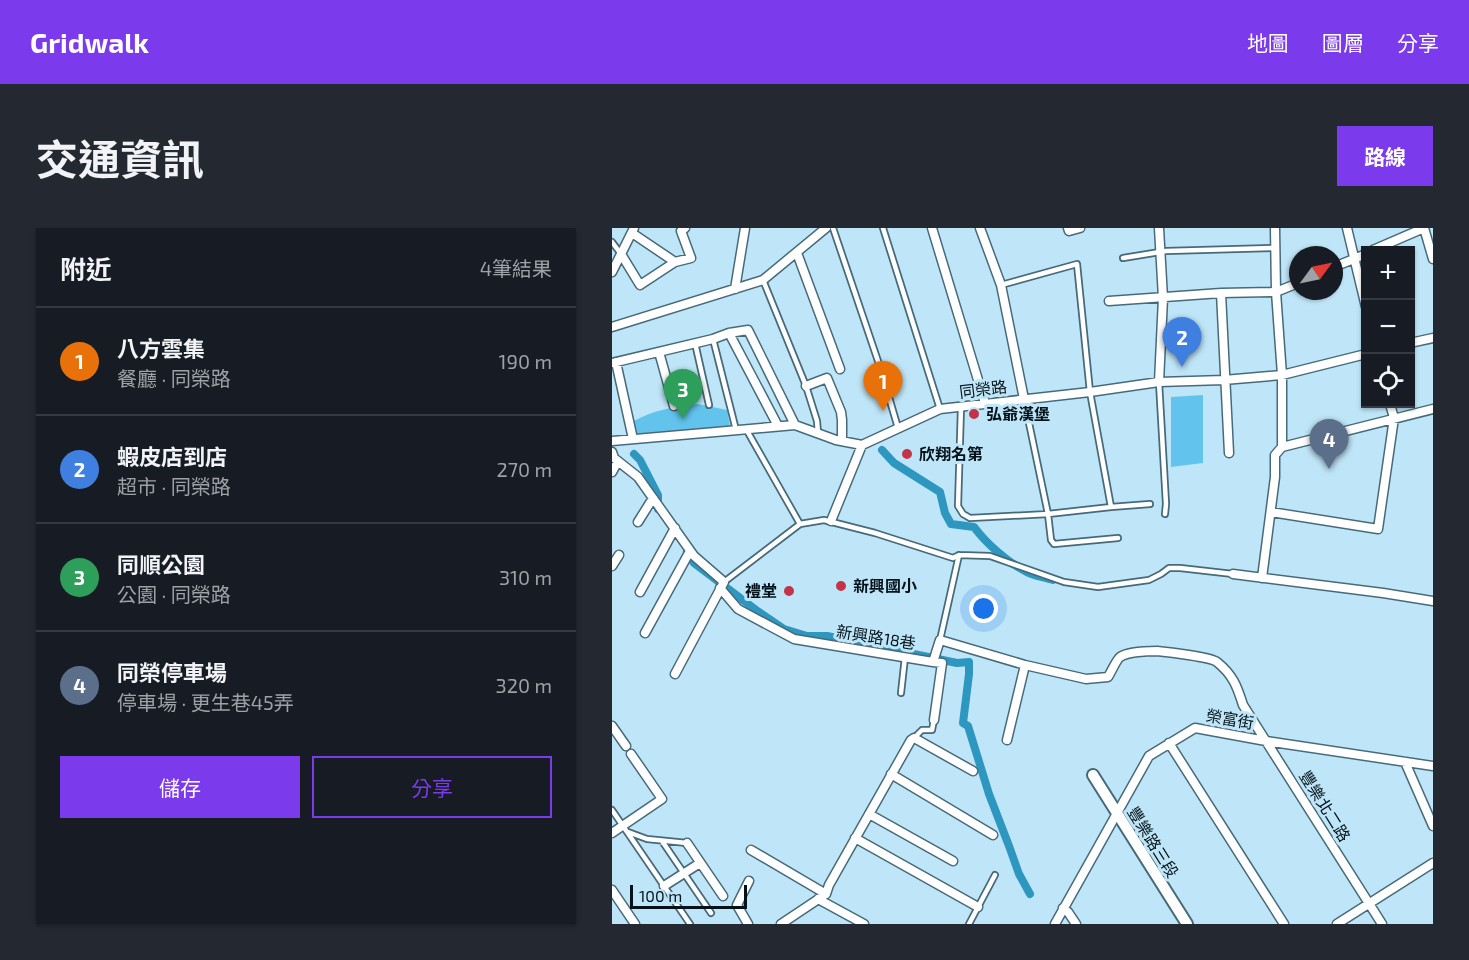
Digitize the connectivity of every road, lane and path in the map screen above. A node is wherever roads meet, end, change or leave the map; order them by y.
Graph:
1 (686, 228) edge
2 (745, 228) edge
3 (826, 228) edge
4 (833, 228) edge
5 (883, 228) edge
6 (932, 228) edge
7 (980, 228) edge
8 (1068, 228) edge
9 (1080, 228) edge
10 (1159, 228) edge
11 (1275, 228) edge
12 (1347, 228) edge
13 (1424, 228) edge
14 (633, 231) edge
15 (612, 242) edge
16 (1382, 246) edge
17 (1275, 248) junction
18 (1160, 252) junction
19 (797, 253) junction
20 (621, 254) junction
21 (1361, 256) edge
22 (1123, 258) dead end
23 (1354, 259) junction
24 (1433, 259) edge
25 (675, 262) junction
26 (1343, 263) edge
27 (612, 272) edge
28 (763, 280) junction
29 (1001, 285) junction
30 (1289, 287) edge
31 (735, 289) junction
32 (1276, 292) junction
33 (1221, 293) junction
34 (1163, 298) junction
35 (1363, 300) edge
36 (1109, 301) dead end
37 (612, 327) edge
38 (729, 333) junction
39 (1433, 338) edge
40 (712, 339) junction
41 (1415, 342) edge
42 (695, 343) junction
43 (659, 352) junction
44 (1361, 355) edge
45 (614, 363) edge
46 (840, 369) dead end
47 (1282, 375) junction
48 (1224, 380) junction
49 (1159, 381) junction
50 (806, 386) junction
51 (1090, 392) junction
52 (1024, 399) junction
53 (985, 403) junction
54 (709, 405) dead end
55 (674, 406) dead end
56 (962, 407) junction
57 (1391, 408) edge
58 (940, 409) junction
59 (1433, 409) edge
60 (1394, 418) junction
61 (795, 425) junction
62 (778, 426) junction
63 (898, 428) junction
64 (746, 429) junction
65 (736, 430) junction
66 (818, 433) junction
67 (633, 439) junction
68 (612, 441) edge
69 (842, 441) junction
70 (862, 445) junction
71 (1282, 447) junction
72 (612, 452) edge
73 (1229, 453) dead end
74 (618, 461) junction
75 (612, 472) edge
76 (653, 498) junction
77 (1150, 504) dead end
78 (1111, 507) junction
79 (1271, 512) junction
80 (1048, 514) junction
81 (1165, 514) dead end
82 (831, 521) junction
83 (638, 522) dead end
84 (800, 524) junction
85 (675, 528) junction
86 (1118, 538) dead end
87 (690, 551) junction
88 (619, 555) dead end
89 (959, 555) junction
90 (612, 566) edge
91 (1233, 574) joint
92 (1262, 578) junction
93 (722, 585) junction
94 (640, 592) dead end
95 (1433, 601) edge
96 (645, 633) dead end
97 (940, 640) junction
98 (905, 657) junction
99 (933, 662) junction
100 (1025, 665) junction
101 (675, 674) dead end
102 (1108, 677) joint
103 (901, 693) dead end
104 (934, 720) joint
105 (612, 726) edge
106 (914, 738) junction
107 (1007, 740) dead end
108 (1266, 741) junction
109 (1170, 743) junction
110 (1405, 762) junction
111 (1433, 766) edge
112 (973, 771) dead end
113 (891, 774) junction
114 (1093, 776) dead end
115 (612, 810) edge
116 (1118, 813) junction
117 (869, 814) junction
118 (1433, 826) edge
119 (625, 829) junction
120 (612, 833) edge
121 (993, 835) dead end
122 (855, 838) junction
123 (662, 841) junction
124 (687, 843) joint
125 (751, 850) dead end
126 (953, 861) dead end
127 (700, 863) junction
128 (1433, 863) edge
129 (684, 873) junction
130 (995, 875) dead end
131 (749, 882) dead end
132 (664, 886) junction
133 (612, 890) edge
134 (723, 896) dead end
135 (822, 897) junction
136 (1369, 903) junction
137 (978, 907) junction
138 (1063, 908) junction
139 (711, 913) dead end
140 (636, 924) edge
141 (690, 924) edge
142 (748, 924) edge
143 (781, 924) edge
144 (864, 924) edge
145 (969, 924) edge
146 (1055, 924) edge
147 (1076, 924) edge
148 (1187, 924) edge
149 (1284, 924) edge
150 (1337, 924) edge
151 (1382, 924) edge

1 - 25 street
2 - 31 street
3 - 19 street
4 - 63 lane
5 - 58 lane
6 - 53 street
7 - 29 street
8 - 9 street
10 - 18 street
11 - 17 street
12 - 23 street
13 - 16 street
13 - 24 street
14 - 20 street
14 - 25 street
15 - 20 lane
17 - 18 lane
17 - 32 street
18 - 22 lane
18 - 34 street
19 - 28 street
19 - 46 street
20 - 25 street
20 - 27 street
21 - 23 street
23 - 26 street
23 - 35 street
28 - 31 street
28 - 50 lane
29 - 51 lane
29 - 52 street
30 - 32 street
31 - 37 street
32 - 33 street
32 - 47 street
33 - 34 street
33 - 48 street
34 - 36 street
34 - 49 street
38 - 40 street
38 - 61 street
38 - 62 street
39 - 41 street
40 - 42 street
40 - 65 lane
42 - 43 street
42 - 54 lane
43 - 45 street
43 - 55 street
44 - 47 street, 同榮路
45 - 67 street
47 - 48 street, 同榮路
47 - 71 street
48 - 49 street, 同榮路
48 - 73 street
49 - 51 street, 同榮路
49 - 81 lane
50 - 66 lane
50 - 69 street
51 - 52 street, 同榮路
51 - 78 lane
52 - 53 street, 同榮路
52 - 80 lane
53 - 56 street, 同榮路
56 - 58 street, 同榮路
56 - 80 lane
57 - 60 street
58 - 63 street, 同榮路
59 - 60 street
60 - 71 street
60 - 79 street
61 - 62 street
61 - 66 street
62 - 64 street
63 - 70 street, 同榮路
64 - 65 street
64 - 84 lane
65 - 67 street
66 - 69 street
67 - 68 street
69 - 70 street
70 - 82 street
71 - 79 street
72 - 74 street, 新興路18巷
74 - 75 street
74 - 76 street, 新興路18巷
76 - 83 street
76 - 85 street, 新興路18巷
77 - 78 lane
78 - 80 lane
79 - 92 street
80 - 86 lane
82 - 84 lane
82 - 89 lane
84 - 93 lane
85 - 87 street, 新興路18巷
85 - 94 street
87 - 93 street, 新興路18巷
87 - 96 street
88 - 90 street
89 - 91 lane
89 - 97 lane
91 - 92 street
92 - 95 street
93 - 98 street, 新興路18巷
93 - 101 street
97 - 99 street, 新興路18巷
97 - 100 street, 新興路18巷
98 - 99 street, 新興路18巷
98 - 103 lane
99 - 104 street
100 - 102 street, 新興路18巷
100 - 107 street
102 - 108 street, 豐樂北二路
104 - 106 lane
105 - 119 street
106 - 112 street
106 - 113 street
108 - 109 street, 榮富街
108 - 110 street, 榮富街
108 - 136 street, 豐樂北二路
109 - 116 street, 榮富街
109 - 149 street
110 - 111 street, 榮富街
110 - 118 street
113 - 117 street
113 - 121 street
114 - 116 street, 豐樂路三段
115 - 119 lane
116 - 138 street, 榮富街
116 - 148 street, 豐樂路三段
117 - 122 street
117 - 126 street
119 - 120 street
119 - 123 lane
119 - 132 lane
122 - 135 street
122 - 137 street
123 - 124 lane
123 - 129 lane
124 - 127 street
125 - 135 street
127 - 129 street
127 - 134 street
128 - 136 street
129 - 132 street
129 - 139 lane
130 - 137 lane
131 - 142 street
132 - 141 lane
133 - 140 street
135 - 143 street
135 - 144 street
136 - 150 street
136 - 151 street, 豐樂北二路
137 - 145 lane
138 - 146 street, 榮富街
138 - 147 street

